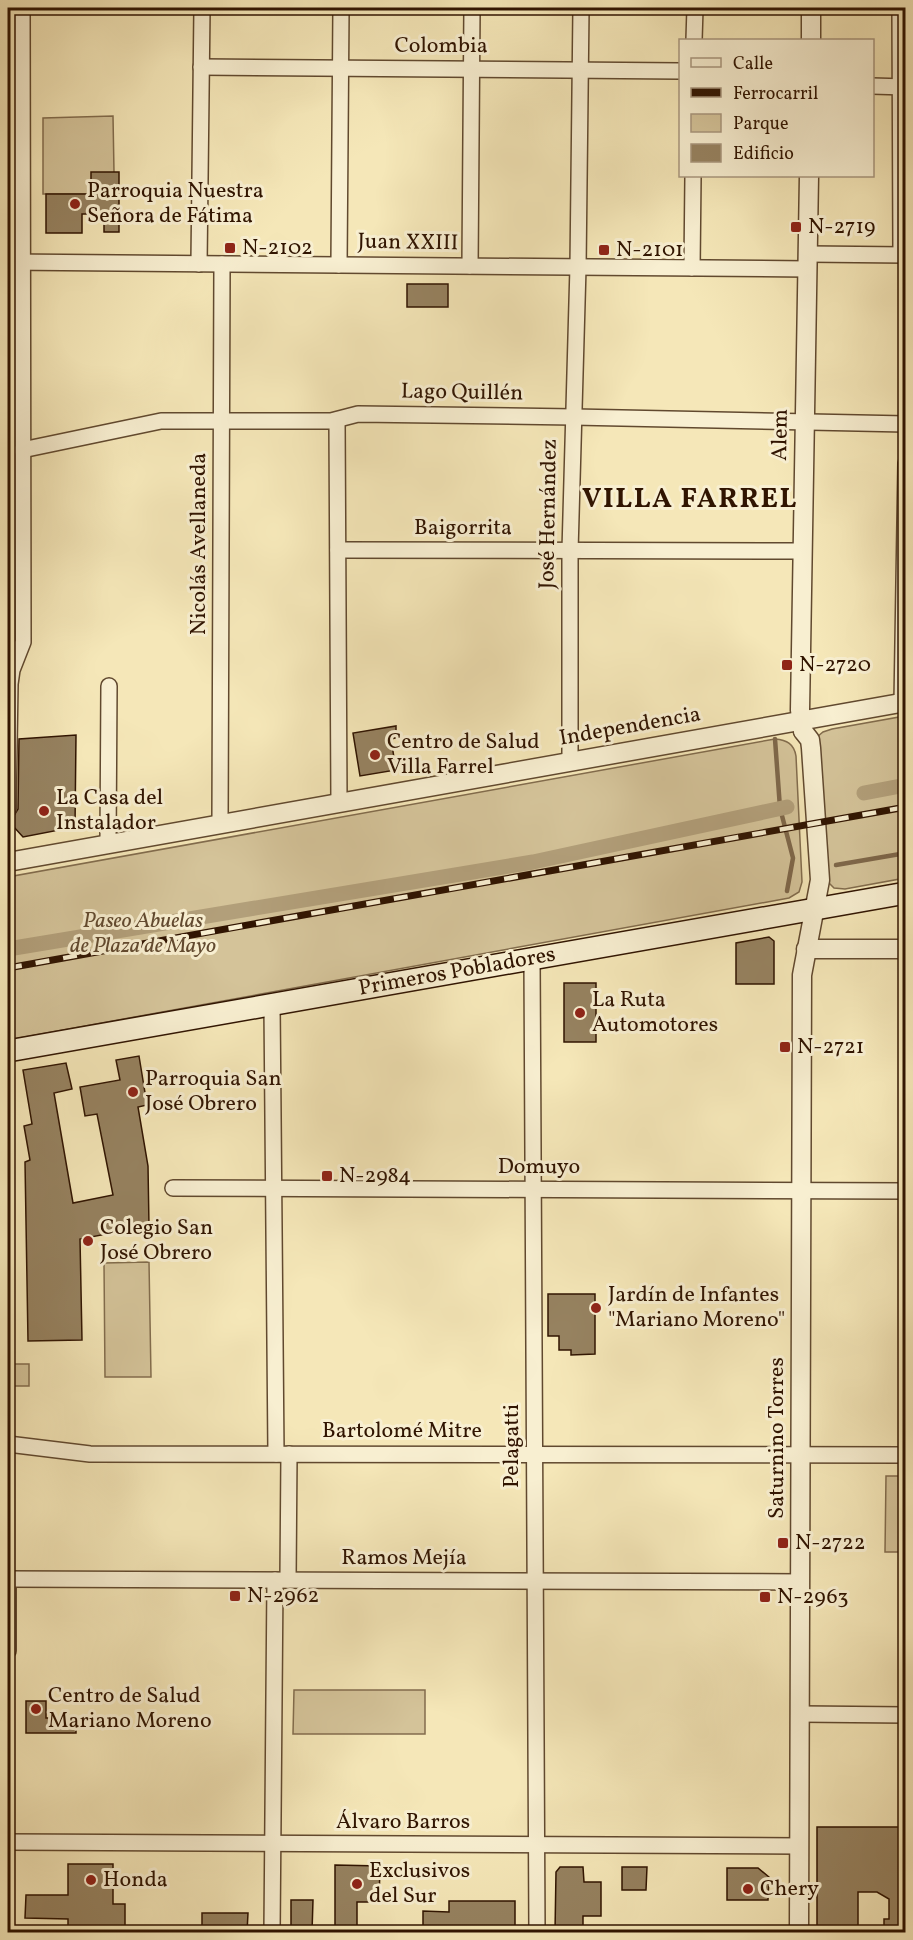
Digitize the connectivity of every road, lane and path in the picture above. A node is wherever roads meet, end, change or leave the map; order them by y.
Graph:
1 (22, 8) edge
2 (202, 8) edge
3 (341, 8) edge
4 (472, 8) edge
5 (581, 8) edge
6 (695, 8) edge
7 (811, 8) edge
8 (900, 8) edge
9 (694, 39) edge
10 (811, 39) edge
11 (201, 67) junction
12 (340, 68) junction
13 (471, 69) junction
14 (580, 70) junction
15 (679, 71) edge
16 (874, 86) edge
17 (903, 87) edge
18 (693, 177) edge
19 (809, 177) edge
20 (903, 255) edge
21 (808, 261) junction
22 (15, 262) edge
23 (199, 264) junction
24 (222, 264) junction
25 (339, 265) junction
26 (470, 266) junction
27 (578, 267) junction
28 (692, 268) junction
29 (574, 417) junction
30 (222, 420) junction
31 (337, 420) junction
32 (805, 422) junction
33 (906, 424) edge
34 (22, 450) junction
35 (906, 463) edge
36 (22, 474) junction
37 (8, 482) edge
38 (338, 550) junction
39 (570, 551) junction
40 (803, 551) junction
41 (109, 686) dead end
42 (904, 703) edge
43 (802, 726) junction
44 (570, 762) junction
45 (339, 803) junction
46 (8, 810) edge
47 (220, 824) junction
48 (108, 844) junction
49 (8, 862) edge
50 (906, 892) edge
51 (813, 909) junction
52 (806, 949) junction
53 (906, 949) edge
54 (532, 959) junction
55 (272, 1005) junction
56 (8, 1052) edge
57 (173, 1188) dead end
58 (273, 1188) junction
59 (533, 1189) junction
60 (801, 1190) junction
61 (906, 1191) edge
62 (8, 1444) edge
63 (282, 1454) junction
64 (535, 1454) junction
65 (801, 1455) junction
66 (906, 1455) edge
67 (8, 1579) edge
68 (282, 1580) junction
69 (535, 1581) junction
70 (800, 1582) junction
71 (8, 1651) edge
72 (800, 1714) junction
73 (906, 1715) edge
74 (8, 1842) edge
75 (273, 1843) junction
76 (537, 1845) junction
77 (799, 1846) junction
78 (272, 1932) edge
79 (537, 1932) edge
80 (799, 1932) edge

1 - 22 street
2 - 11 street
3 - 12 street
4 - 13 street
5 - 14 street, José Hernández
6 - 9 street
7 - 10 street
8 - 17 street
11 - 12 street, Colombia
11 - 23 street
12 - 13 street, Colombia
12 - 25 street
13 - 14 street, Colombia
13 - 26 street
14 - 15 street, Colombia
14 - 27 street, José Hernández
16 - 17 street
17 - 20 street
18 - 28 street
19 - 21 street, Alem
20 - 21 street, Juan XXIII
21 - 28 street, Juan XXIII
21 - 32 street, Alem
22 - 23 street, Juan XXIII
22 - 34 street
23 - 24 street, Juan XXIII
24 - 25 street, Juan XXIII
24 - 30 street, Nicolás Avellaneda
25 - 26 street, Juan XXIII
26 - 27 street, Juan XXIII
27 - 28 street, Juan XXIII
27 - 29 street, José Hernández
29 - 31 street, Lago Quillén
29 - 32 street, Lago Quillén
29 - 39 street, José Hernández
30 - 31 street, Lago Quillén
30 - 34 street, Lago Quillén
30 - 47 street, Nicolás Avellaneda
31 - 38 street
32 - 33 street, Lago Quillén
32 - 40 street, Alem
34 - 36 street
35 - 42 street
36 - 37 street
36 - 46 street
38 - 39 street, Baigorrita
38 - 45 street
39 - 40 street, Baigorrita
39 - 44 street, José Hernández
40 - 43 street, Alem
41 - 48 street
42 - 43 street, Independencia
43 - 44 street, Independencia
43 - 51 street, Alem
44 - 45 street, Independencia
45 - 47 street, Independencia
47 - 48 street, Independencia
48 - 49 street, Independencia
50 - 51 main road, Primeros Pobladores
51 - 52 street, Saturnino Torres
51 - 54 main road, Primeros Pobladores
52 - 53 street
52 - 60 street, Saturnino Torres
54 - 55 main road, Primeros Pobladores
54 - 59 street, Pelagatti
55 - 56 main road, Primeros Pobladores
55 - 58 street
57 - 58 street, Domuyo
58 - 59 street, Domuyo
58 - 63 street
59 - 60 street, Domuyo
59 - 64 street, Pelagatti
60 - 61 street, Domuyo
60 - 65 street, Saturnino Torres
62 - 63 street, Bartolomé Mitre
63 - 64 street, Bartolomé Mitre
63 - 68 street
64 - 65 street, Bartolomé Mitre
64 - 69 street, Pelagatti
65 - 66 street, Bartolomé Mitre
65 - 70 street, Saturnino Torres
67 - 68 street, Ramos Mejía
67 - 71 street
68 - 69 street, Ramos Mejía
68 - 75 street
69 - 70 street, Ramos Mejía
69 - 76 street, Pelagatti
70 - 72 street, Saturnino Torres
72 - 73 street
72 - 77 street, Saturnino Torres
74 - 75 street, Álvaro Barros
75 - 76 street, Álvaro Barros
75 - 78 street
76 - 77 street, Álvaro Barros
76 - 79 street, Pelagatti
77 - 80 street, Saturnino Torres

